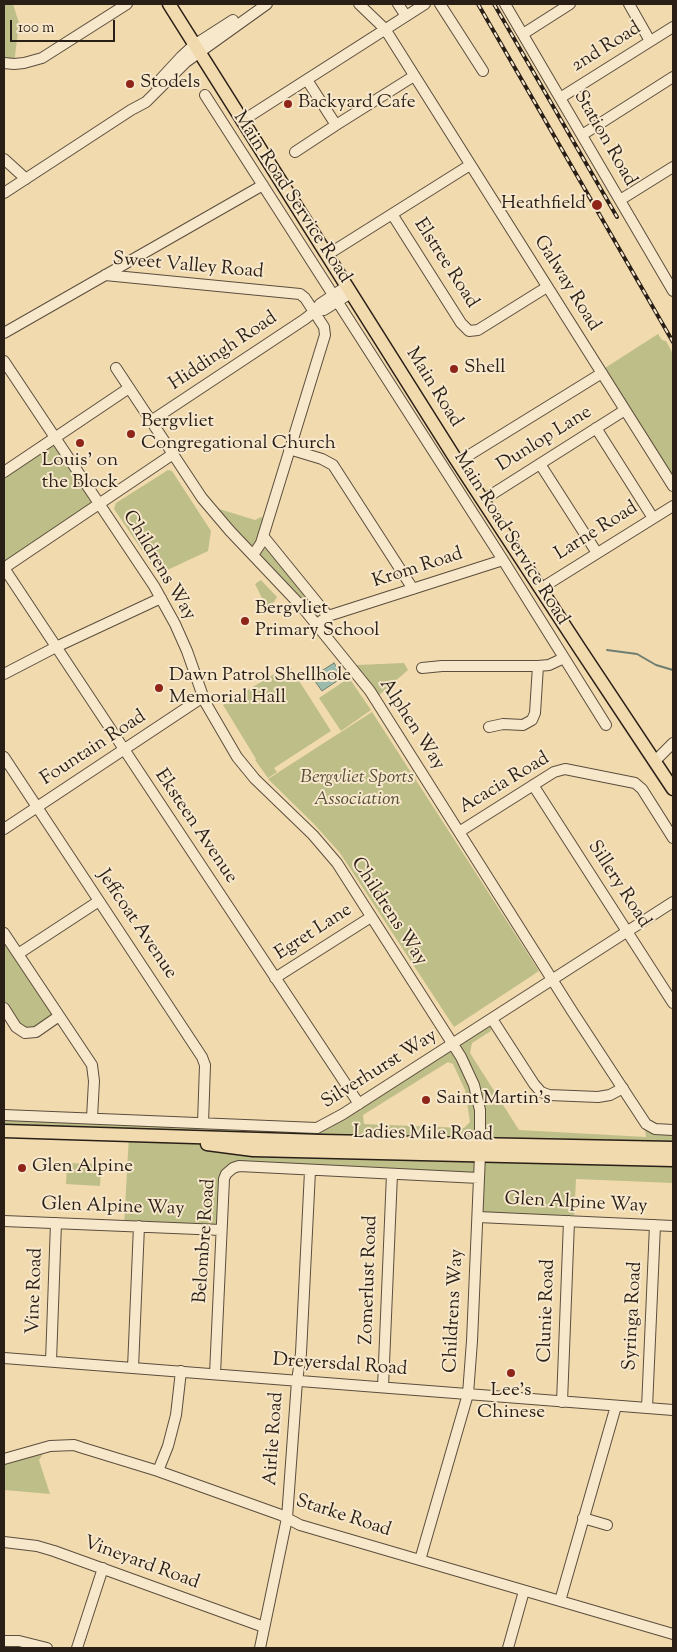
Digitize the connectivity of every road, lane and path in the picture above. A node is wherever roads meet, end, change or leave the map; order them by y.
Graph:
1 (126, 4) edge
2 (169, 4) edge
3 (262, 4) edge
4 (267, 4) edge
5 (359, 4) edge
6 (398, 4) edge
7 (426, 4) edge
8 (440, 4) edge
9 (505, 4) edge
10 (570, 4) edge
11 (628, 4) edge
12 (406, 16) junction
13 (673, 27) edge
14 (385, 29) junction
15 (523, 34) junction
16 (650, 41) junction
17 (196, 49) junction
18 (4, 63) edge
19 (483, 71) dead end
20 (414, 76) junction
21 (673, 77) edge
22 (307, 80) junction
23 (205, 95) dead end
24 (560, 98) junction
25 (242, 121) junction
26 (336, 125) junction
27 (582, 135) junction
28 (295, 152) dead end
29 (4, 159) edge
30 (470, 166) junction
31 (673, 167) edge
32 (26, 179) junction
33 (263, 185) junction
34 (4, 193) edge
35 (288, 194) junction
36 (620, 200) junction
37 (274, 204) junction
38 (392, 214) junction
39 (327, 255) junction
40 (105, 275) junction
41 (672, 284) edge
42 (547, 287) junction
43 (349, 289) junction
44 (335, 298) junction
45 (315, 311) junction
46 (4, 333) edge
47 (4, 362) edge
48 (116, 368) dead end
49 (602, 373) junction
50 (129, 388) junction
51 (625, 410) junction
52 (151, 421) junction
53 (596, 428) junction
54 (55, 438) junction
55 (289, 449) junction
56 (173, 454) junction
57 (458, 462) junction
58 (540, 464) junction
59 (4, 472) edge
60 (673, 486) edge
61 (483, 500) junction
62 (99, 504) junction
63 (673, 506) edge
64 (653, 518) junction
65 (263, 536) junction
66 (596, 553) junction
67 (252, 555) junction
68 (503, 560) junction
69 (4, 568) edge
70 (413, 589) junction
71 (540, 589) junction
72 (161, 598) junction
73 (328, 616) junction
74 (316, 624) junction
75 (56, 647) junction
76 (564, 658) junction
77 (538, 666) junction
78 (422, 668) dead end
79 (4, 674) edge
80 (203, 697) junction
81 (606, 725) dead end
82 (489, 727) dead end
83 (673, 743) edge
84 (123, 750) junction
85 (4, 757) edge
86 (655, 761) junction
87 (533, 785) junction
88 (673, 789) edge
89 (37, 807) junction
90 (4, 829) edge
91 (459, 832) junction
92 (673, 838) edge
93 (98, 901) junction
94 (673, 902) edge
95 (371, 917) junction
96 (627, 932) junction
97 (4, 933) edge
98 (18, 954) junction
99 (275, 978) junction
100 (553, 979) junction
101 (673, 1003) edge
102 (4, 1008) edge
103 (59, 1016) junction
104 (492, 1019) junction
105 (453, 1044) junction
106 (623, 1088) junction
107 (359, 1104) junction
108 (4, 1115) edge
109 (92, 1118) junction
110 (202, 1123) junction
111 (673, 1130) edge
112 (4, 1131) edge
113 (673, 1148) edge
114 (480, 1150) junction
115 (673, 1160) edge
116 (310, 1171) junction
117 (392, 1174) junction
118 (479, 1178) junction
119 (478, 1217) junction
120 (4, 1221) edge
121 (569, 1221) junction
122 (56, 1223) junction
123 (655, 1225) junction
124 (139, 1226) junction
125 (673, 1226) edge
126 (221, 1230) junction
127 (4, 1358) edge
128 (51, 1361) junction
129 (133, 1368) junction
130 (181, 1371) junction
131 (215, 1374) junction
132 (297, 1381) junction
133 (384, 1387) junction
134 (468, 1394) junction
135 (562, 1402) junction
136 (616, 1406) junction
137 (647, 1408) junction
138 (673, 1410) edge
139 (4, 1459) edge
140 (158, 1471) junction
141 (286, 1518) junction
142 (583, 1518) junction
143 (607, 1525) dead end
144 (4, 1542) edge
145 (420, 1560) junction
146 (104, 1568) junction
147 (524, 1591) junction
148 (560, 1601) junction
149 (264, 1628) junction
150 (673, 1634) edge
151 (4, 1642) edge
152 (47, 1648) edge
153 (77, 1648) edge
154 (260, 1648) edge
155 (508, 1648) edge

1 - 18 street
2 - 17 main road, Main Road
3 - 17 street
4 - 17 street
5 - 14 street, Galway Road
6 - 12 street
7 - 12 street
8 - 19 street
9 - 15 street, Station Road
10 - 15 street
11 - 16 street
12 - 14 street
13 - 16 street, 2nd Road
14 - 20 street, Galway Road
14 - 22 street
15 - 24 street, Station Road
16 - 24 street, 2nd Road
17 - 25 main road, Main Road
17 - 32 street
20 - 26 street
20 - 30 street, Galway Road
21 - 27 street
22 - 25 street
22 - 26 street
23 - 33 street, Main Road Service Road
24 - 27 street, Station Road
25 - 35 main road, Main Road
26 - 28 street
27 - 36 street, Station Road
29 - 32 street
30 - 38 street
30 - 42 street, Galway Road
31 - 36 street
32 - 34 street
33 - 37 street, Main Road Service Road
33 - 40 street
35 - 37 street
35 - 39 main road, Main Road
36 - 41 street, Station Road
37 - 44 street, Main Road Service Road
38 - 39 street
38 - 42 street, Elstree Road
39 - 43 main road, Main Road
40 - 45 street, Sweet Valley Road
40 - 46 street, Sweet Valley Road
42 - 49 street, Galway Road
43 - 44 street, Hiddingh Road
43 - 57 main road, Main Road
44 - 45 street, Hiddingh Road
44 - 68 street, Main Road Service Road
45 - 52 street, Hiddingh Road
45 - 55 street, Sweet Valley Road
47 - 54 street, Childrens Way
48 - 50 street, Alphen Way
49 - 51 street, Galway Road
49 - 57 street
50 - 52 street, Alphen Way
50 - 54 street
51 - 53 street, Dunlop Lane
51 - 60 street, Galway Road
52 - 56 street, Alphen Way
53 - 58 street, Dunlop Lane
53 - 64 street
54 - 59 street
54 - 62 street, Childrens Way
55 - 65 street, Sweet Valley Road
55 - 70 street
56 - 62 street
56 - 67 street, Alphen Way
57 - 61 main road, Main Road
58 - 61 street, Dunlop Lane
58 - 66 street
61 - 71 main road, Main Road
62 - 69 street
62 - 72 street, Childrens Way
63 - 64 street, Larne Road
64 - 66 street, Larne Road
65 - 67 street, Sweet Valley Road
65 - 73 street
66 - 71 street, Larne Road
67 - 74 street, Alphen Way
68 - 70 street, Krom Road
68 - 76 street, Main Road Service Road
69 - 75 street, Eksteen Avenue
70 - 73 street, Krom Road
71 - 86 main road, Main Road
72 - 75 street
72 - 80 street, Childrens Way
73 - 74 street, Krom Road
74 - 91 street, Alphen Way
75 - 79 street
75 - 84 street, Eksteen Avenue
76 - 77 street
76 - 81 street, Main Road Service Road
77 - 78 street
77 - 82 street
80 - 84 street, Fountain Road
80 - 95 street, Childrens Way
83 - 86 street
84 - 89 street, Fountain Road
84 - 99 street, Eksteen Avenue
85 - 89 street, Jeffcoat Avenue
86 - 88 main road, Main Road
87 - 91 street, Acacia Road
87 - 92 street, Acacia Road
87 - 96 street, Sillery Road
89 - 90 street, Fountain Road
89 - 93 street, Jeffcoat Avenue
91 - 100 street, Alphen Way
93 - 98 street
93 - 110 street, Jeffcoat Avenue
94 - 96 street, Silverhurst Way
95 - 99 street, Egret Lane
95 - 105 street, Childrens Way
96 - 100 street, Silverhurst Way
96 - 101 street, Sillery Road
97 - 98 street
98 - 103 street
99 - 107 street, Eksteen Avenue
100 - 104 street, Silverhurst Way
100 - 106 street, Alphen Way
102 - 103 street
103 - 109 street
104 - 105 street, Silverhurst Way
104 - 106 street
105 - 107 street, Silverhurst Way
105 - 114 street, Childrens Way
106 - 111 street, Alphen Way
107 - 110 street, Silverhurst Way
108 - 109 street, Silverhurst Way
109 - 110 street, Silverhurst Way
112 - 114 main road, Ladies Mile Road
113 - 114 main road, Ladies Mile Road
114 - 115 main road, Ladies Mile Road
114 - 118 street, Childrens Way
116 - 117 street
116 - 126 street, Belombre Road
116 - 132 street, Airlie Road
117 - 118 street
117 - 133 street, Zomerlust Road
118 - 119 street, Childrens Way
119 - 121 street, Glen Alpine Way
119 - 134 street, Childrens Way
120 - 122 street, Glen Alpine Way
121 - 123 street, Glen Alpine Way
121 - 135 street, Clunie Road
122 - 124 street, Glen Alpine Way
122 - 128 street, Vine Road
123 - 125 street, Glen Alpine Way
123 - 137 street, Syringa Road
124 - 126 street, Glen Alpine Way
124 - 129 street
126 - 131 street, Belombre Road
127 - 128 street, Dreyersdal Road
128 - 129 street, Dreyersdal Road
129 - 130 street, Dreyersdal Road
130 - 131 street, Dreyersdal Road
130 - 140 street
131 - 132 street, Dreyersdal Road
132 - 133 street, Dreyersdal Road
132 - 141 street, Airlie Road
133 - 134 street, Dreyersdal Road
134 - 135 street, Dreyersdal Road
134 - 145 street, Childrens Way
135 - 136 street, Dreyersdal Road
136 - 137 street, Dreyersdal Road
136 - 142 street
137 - 138 street, Dreyersdal Road
139 - 140 street, Starke Road
140 - 141 street, Starke Road
141 - 145 street, Starke Road
141 - 149 street, Airlie Road
142 - 143 street
142 - 148 street
144 - 146 street, Vineyard Road
145 - 147 street, Starke Road
146 - 149 street, Vineyard Road
146 - 153 street
147 - 148 street, Starke Road
147 - 155 street
148 - 150 street, Starke Road
149 - 154 street, Airlie Road
151 - 152 street

